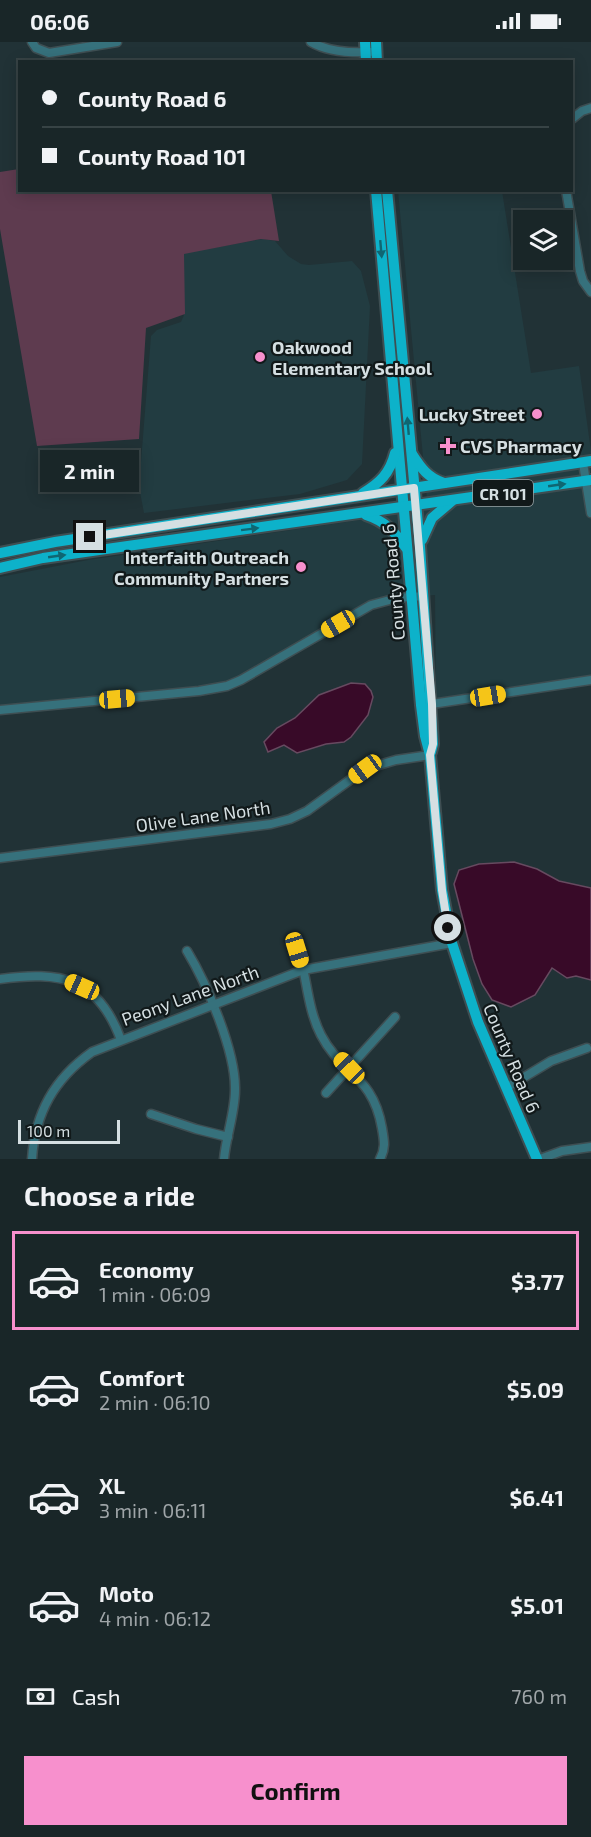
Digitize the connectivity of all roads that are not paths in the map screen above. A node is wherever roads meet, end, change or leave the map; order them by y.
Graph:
1 (32, 42) edge
2 (117, 42) edge
3 (311, 42) edge
4 (371, 52) edge
5 (591, 108) edge
6 (573, 118) edge
7 (376, 192) edge
8 (387, 192) edge
9 (566, 192) edge
10 (591, 292) edge
11 (397, 447) junction
12 (411, 451) junction
13 (587, 462) edge
14 (588, 480) edge
15 (445, 483) junction
16 (414, 488) junction
17 (401, 490) junction
18 (358, 496) junction
19 (454, 500) junction
20 (416, 505) junction
21 (402, 507) junction
22 (591, 513) edge
23 (363, 514) junction
24 (420, 546) junction
25 (407, 550) junction
26 (0, 553) edge
27 (0, 568) edge
28 (424, 596) junction
29 (411, 597) junction
30 (591, 680) edge
31 (426, 705) junction
32 (0, 710) edge
33 (430, 755) junction
34 (0, 858) edge
35 (293, 938) dead end
36 (452, 943) junction
37 (187, 951) dead end
38 (303, 970) junction
39 (0, 979) edge
40 (213, 1006) junction
41 (395, 1017) dead end
42 (121, 1040) junction
43 (587, 1048) dead end
44 (349, 1068) junction
45 (506, 1088) junction
46 (326, 1093) dead end
47 (151, 1114) dead end
48 (228, 1137) junction
49 (591, 1147) edge
50 (32, 1159) edge
51 (224, 1159) edge
52 (380, 1159) edge
53 (539, 1159) edge

1 - 2 street
3 - 4 street
5 - 6 street
7 -> 11 main road, County Road 6
12 -> 8 main road, County Road 6
9 - 10 street
11 - 17 main road, County Road 6
11 - 18 main road
12 - 15 main road
12 - 16 main road, County Road 6
13 - 14 street
13 - 15 main road, CR 101
19 -> 14 main road, CR 101
14 - 22 street
15 - 16 main road, CR 101
16 - 17 main road, CR 101
16 - 20 main road, County Road 6
17 - 18 main road, CR 101
17 - 21 main road, County Road 6
18 - 26 main road, CR 101
19 - 20 main road, CR 101
19 - 24 main road
20 - 21 main road, CR 101
20 - 24 main road, County Road 6
21 - 23 main road, CR 101
21 - 25 main road, County Road 6
23 - 25 main road
27 -> 23 main road, CR 101
24 - 28 main road, County Road 6
25 - 29 main road, County Road 6
28 - 29 street
28 - 31 main road, County Road 6
29 - 31 main road, County Road 6
29 - 32 street
30 - 31 street
31 - 33 main road, County Road 6
33 - 34 street, Olive Lane North
33 - 36 main road, County Road 6
35 - 38 street
36 - 38 street, Peony Lane North
36 - 45 main road, County Road 6
37 - 40 street
38 - 40 street, Peony Lane North
38 - 44 street
39 - 42 street, Peony Lane North
40 - 42 street, Peony Lane North
40 - 48 street
41 - 44 street
42 - 50 street
43 - 45 street
44 - 46 street
44 - 52 street
45 - 53 main road, County Road 6
47 - 48 street
48 - 51 street
49 - 53 street

